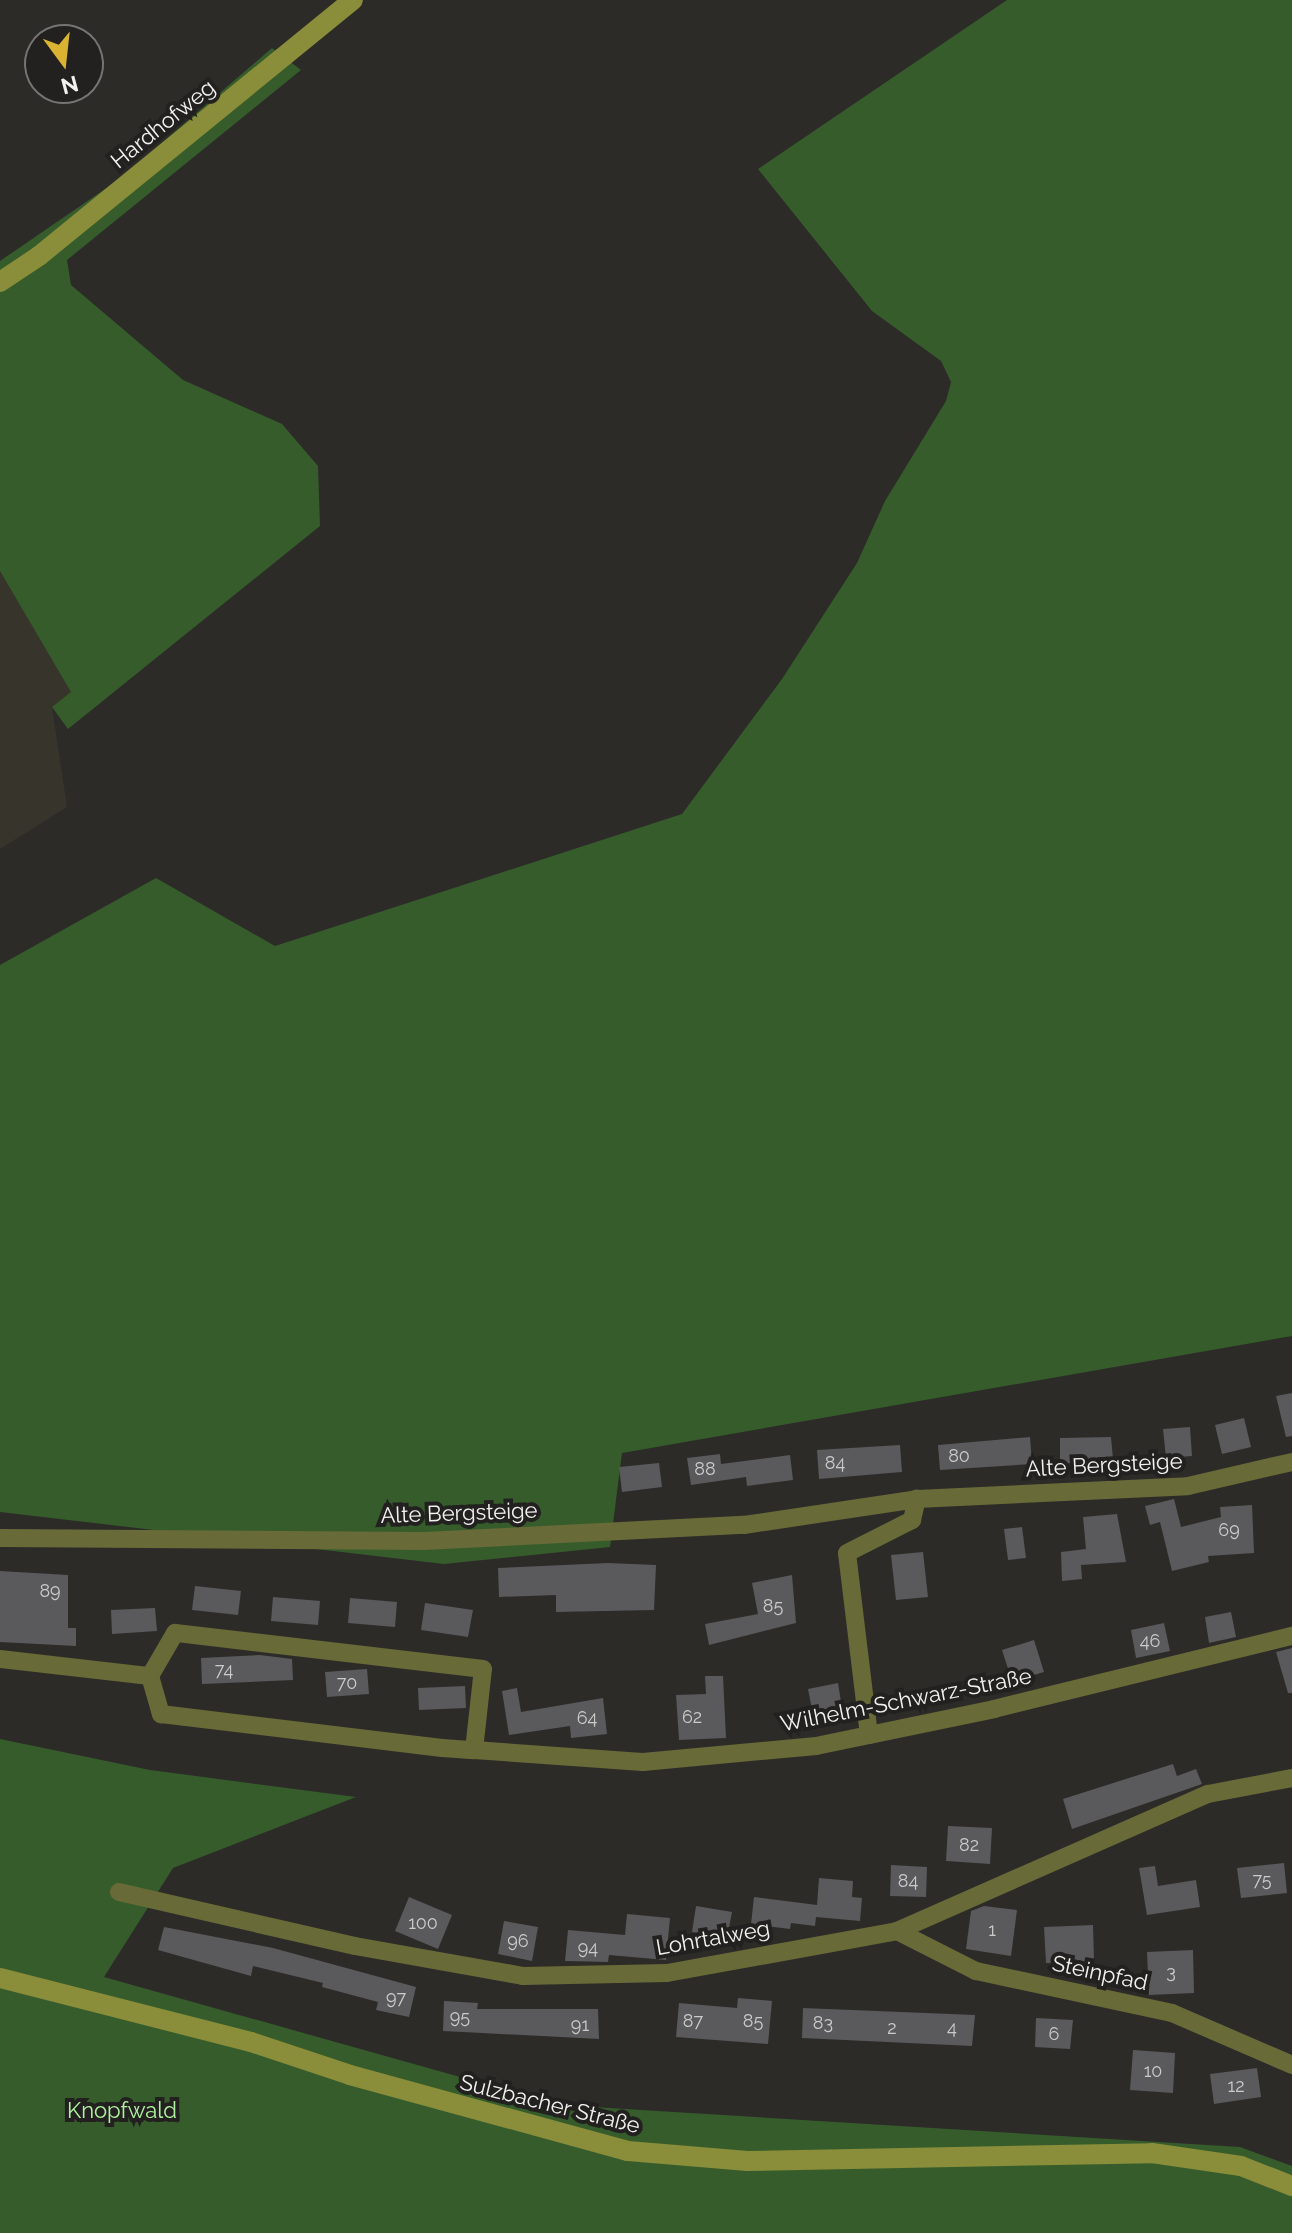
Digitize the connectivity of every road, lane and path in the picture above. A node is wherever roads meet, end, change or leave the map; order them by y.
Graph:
1 (353, 0) edge
2 (0, 282) edge
3 (1292, 1462) edge
4 (917, 1499) junction
5 (0, 1538) edge
6 (1292, 1636) edge
7 (0, 1659) edge
8 (150, 1676) junction
9 (869, 1735) junction
10 (474, 1750) junction
11 (1292, 1778) edge
12 (119, 1892) dead end
13 (897, 1931) junction
14 (0, 1978) edge
15 (1292, 2065) edge
16 (1292, 2186) edge

1 - 2 main road, Hardhofweg
3 - 4 street, Alte Bergsteige
4 - 5 street, Alte Bergsteige
4 - 9 street
6 - 9 street, Wilhelm-Schwarz-Straße
7 - 8 street
8 - 10 street, Wilhelm-Schwarz-Straße
8 - 10 street
9 - 10 street, Wilhelm-Schwarz-Straße
11 - 13 street, Lohrtalweg
12 - 13 street, Lohrtalweg
13 - 15 street, Steinpfad
14 - 16 main road, Sulzbacher Straße

